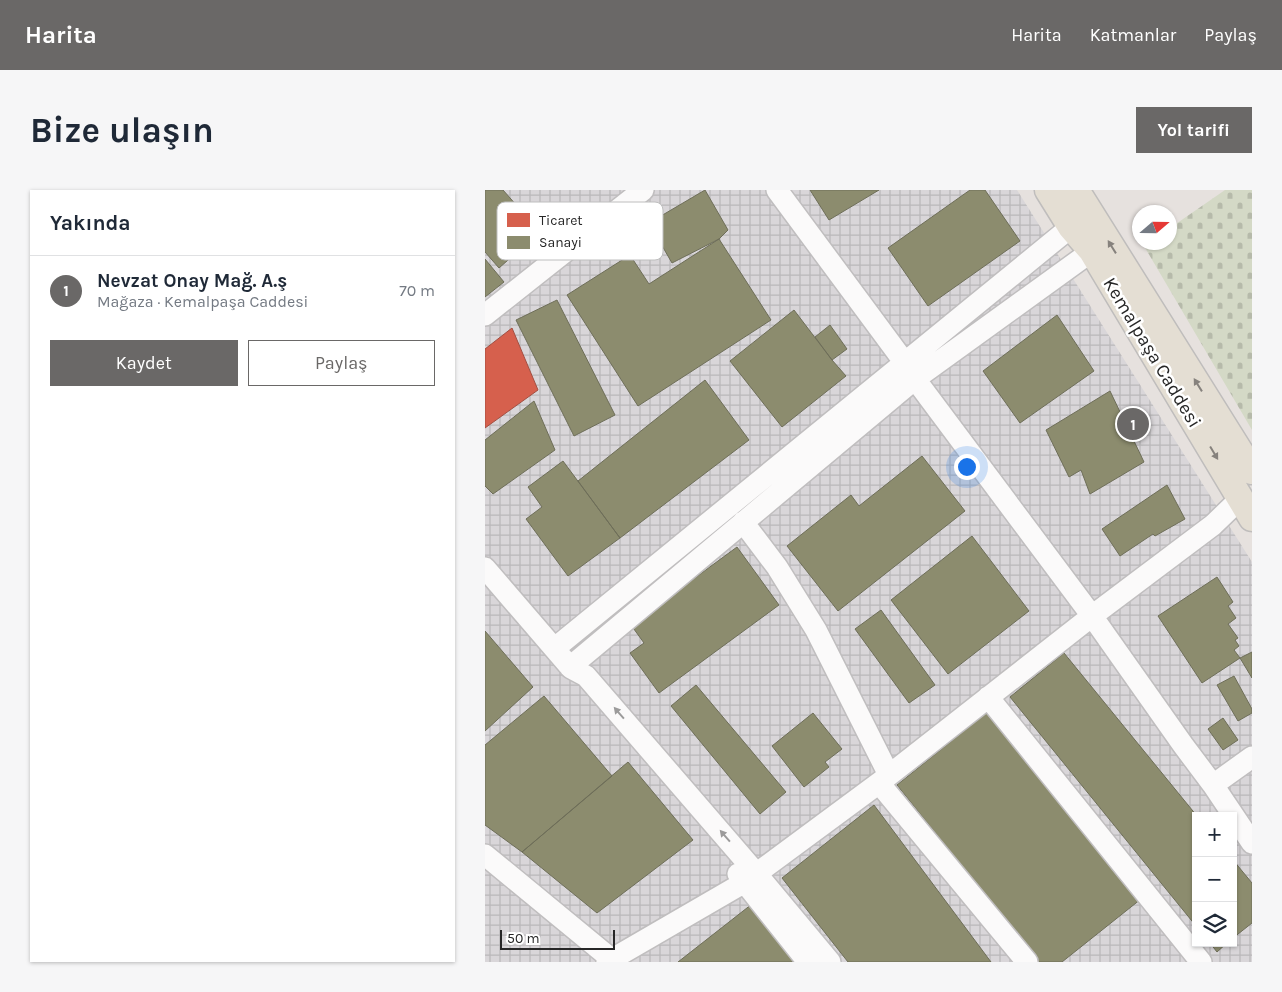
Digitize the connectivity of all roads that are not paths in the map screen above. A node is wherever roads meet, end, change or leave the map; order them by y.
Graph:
1 (643, 190) edge
2 (777, 190) edge
3 (1048, 190) edge
4 (1075, 190) edge
5 (628, 202) edge
6 (1071, 227) junction
7 (1092, 251) junction
8 (555, 260) edge
9 (485, 315) edge
10 (910, 371) junction
11 (1252, 471) edge
12 (1246, 508) edge
13 (743, 522) junction
14 (485, 568) edge
15 (1092, 616) junction
16 (555, 648) junction
17 (570, 667) junction
18 (988, 696) junction
19 (1249, 765) edge
20 (884, 779) junction
21 (1213, 786) junction
22 (1252, 843) edge
23 (485, 854) edge
24 (751, 878) junction
25 (612, 961) edge
26 (808, 962) edge
27 (830, 962) edge
28 (1027, 962) edge
29 (1201, 962) edge

1 - 5 street
2 - 10 street
3 - 6 main road, Kemalpaşa Caddesi
11 -> 4 main road, Kemalpaşa Caddesi
6 - 7 main road, Kemalpaşa Caddesi
6 - 10 street
7 - 10 street
7 -> 12 main road, Kemalpaşa Caddesi
8 - 9 street
10 - 13 street
10 - 15 street
10 - 16 street
12 - 15 street
13 - 17 street
13 - 20 street
14 - 16 street
15 - 18 street
15 - 21 street
16 - 17 street
17 - 24 street
18 - 20 street
18 - 29 street
19 - 21 street
20 - 24 street
20 - 28 street
21 - 22 street
23 - 25 street
24 - 25 street
24 - 26 street
24 - 27 street

